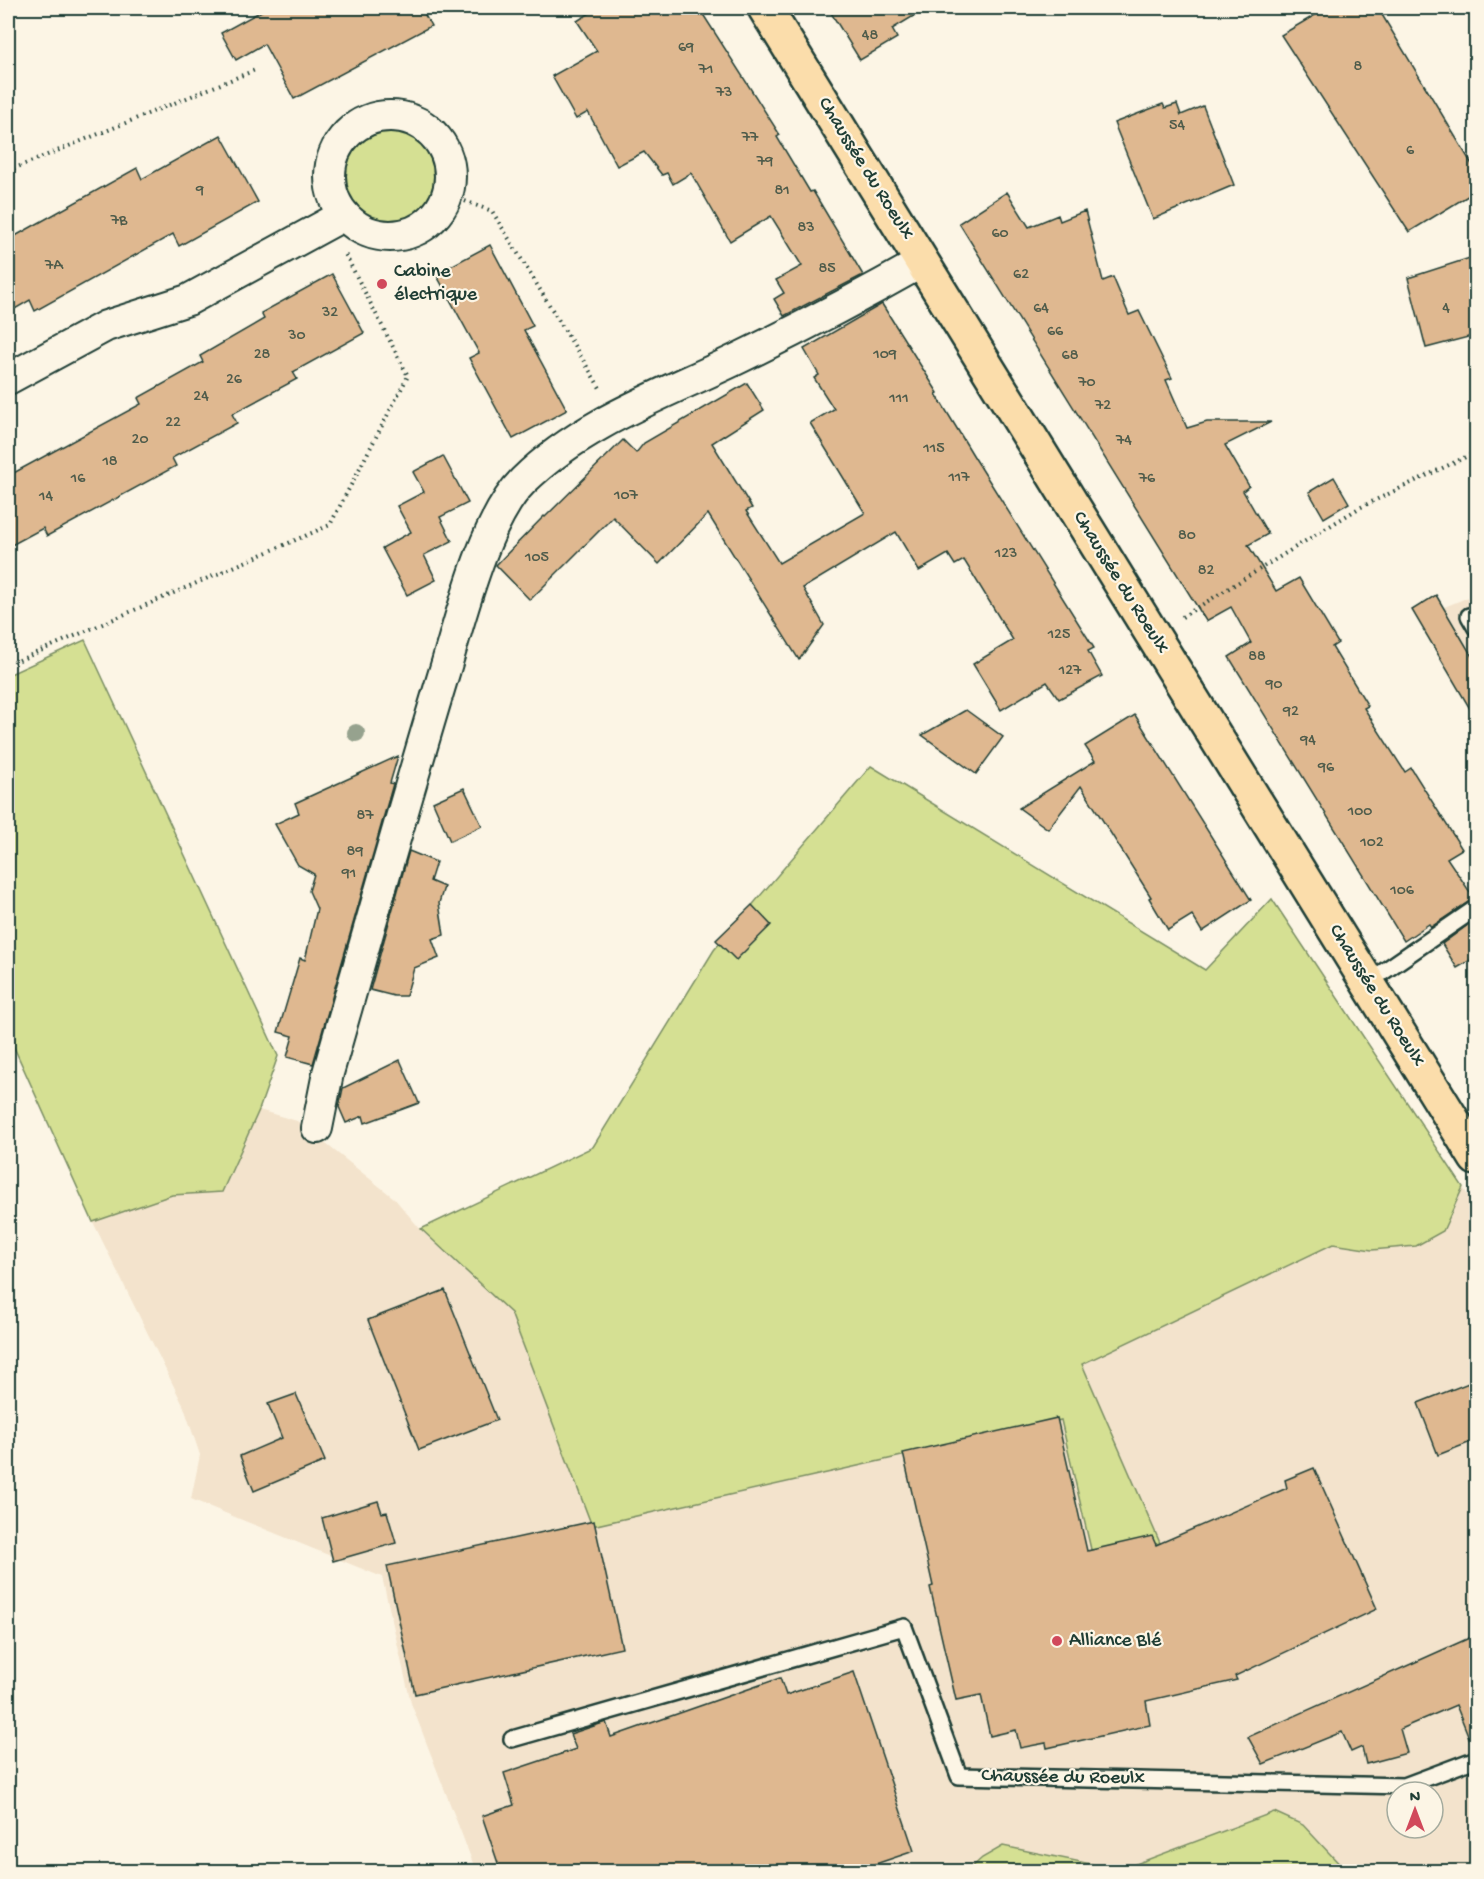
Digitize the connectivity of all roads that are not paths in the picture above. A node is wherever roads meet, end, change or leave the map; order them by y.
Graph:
1 (765, 8) edge
2 (337, 220) junction
3 (922, 262) junction
4 (8, 379) edge
5 (1476, 908) edge
6 (1367, 983) junction
7 (317, 1128) dead end
8 (1476, 1158) edge
9 (512, 1739) dead end
10 (1476, 1759) edge

1 - 3 main road, Chaussée du Roeulx
2 - 2 street
2 - 4 street
3 - 6 main road, Chaussée du Roeulx
3 - 7 street
5 - 6 lane
6 - 8 main road, Chaussée du Roeulx
9 - 10 lane, Chaussée du Roeulx

